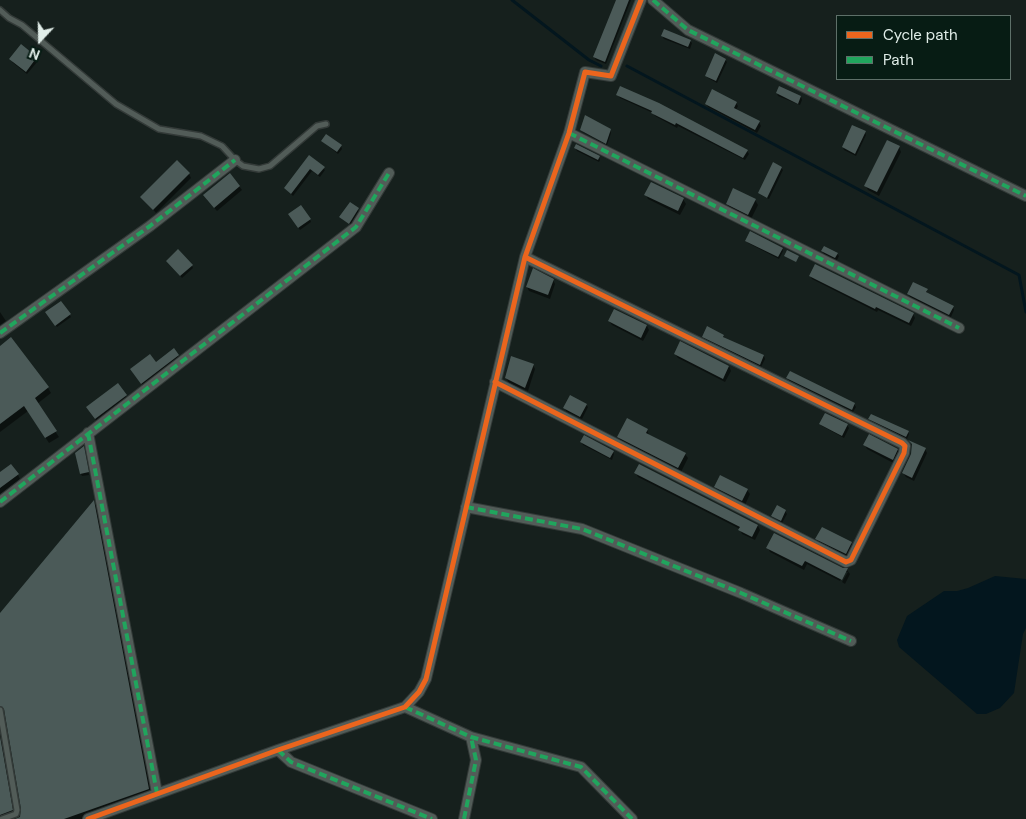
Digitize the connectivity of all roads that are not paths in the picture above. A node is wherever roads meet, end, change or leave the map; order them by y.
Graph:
1 (641, 0) edge
2 (653, 0) edge
3 (0, 10) edge
4 (326, 124) dead end
5 (569, 133) junction
6 (235, 160) junction
7 (389, 173) dead end
8 (1026, 196) edge
9 (525, 257) junction
10 (958, 328) dead end
11 (0, 332) edge
12 (495, 382) junction
13 (88, 433) junction
14 (0, 502) edge
15 (466, 507) junction
16 (851, 641) dead end
17 (406, 707) junction
18 (0, 710) edge
19 (471, 737) junction
20 (278, 750) junction
21 (157, 792) junction
22 (2, 819) edge
23 (88, 819) edge
24 (432, 819) edge
25 (464, 819) edge
26 (632, 819) edge

1 - 5 street
2 - 8 street
3 - 6 lane
4 - 6 lane
5 - 9 street
5 - 10 street
6 - 11 street
7 - 13 street
9 - 12 street
9 - 12 street
12 - 15 street
13 - 14 street
13 - 21 street
15 - 16 street
15 - 17 street
17 - 19 street
17 - 20 street
18 - 22 lane
19 - 25 street
19 - 26 street
20 - 21 street
20 - 24 street
21 - 23 street

